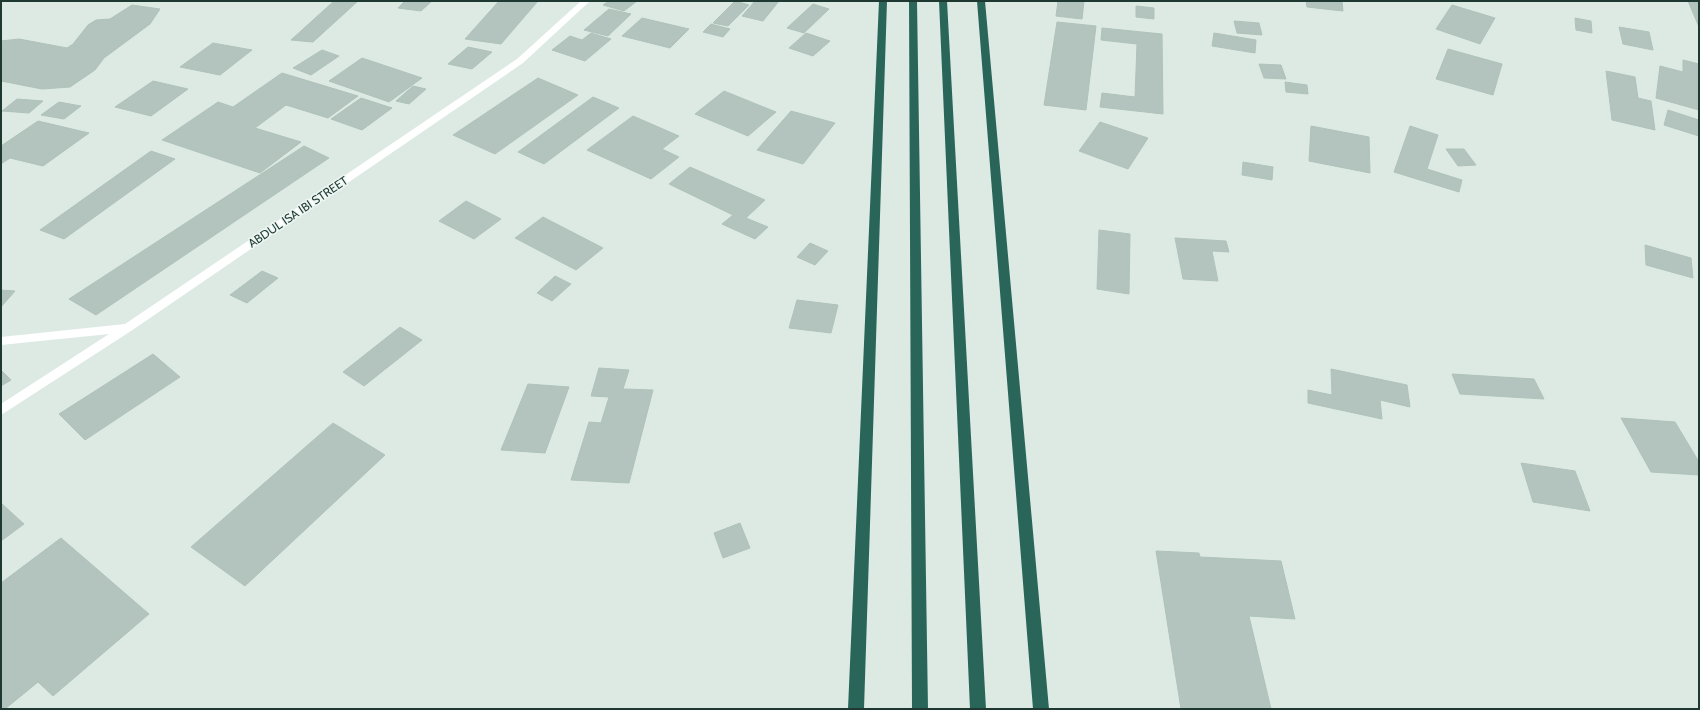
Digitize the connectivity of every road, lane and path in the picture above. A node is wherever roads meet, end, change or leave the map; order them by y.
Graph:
1 (586, 1) edge
2 (883, 1) edge
3 (913, 1) edge
4 (943, 1) edge
5 (981, 1) edge
6 (127, 328) junction
7 (1, 341) edge
8 (1, 410) edge
9 (856, 709) edge
10 (920, 709) edge
11 (978, 709) edge
12 (1041, 709) edge

1 - 6 street, ABDUL ISA IBI STREET
2 - 9 highway
3 - 10 highway
4 - 11 highway
5 - 12 highway
6 - 7 street
6 - 8 street, ABDUL ISA IBI STREET

